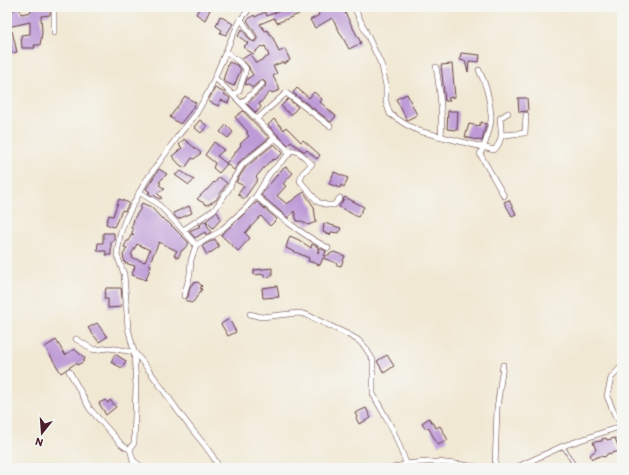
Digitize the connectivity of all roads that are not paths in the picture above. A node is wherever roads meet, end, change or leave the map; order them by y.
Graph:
1 (54, 7) edge
2 (251, 7) edge
3 (354, 7) edge
4 (241, 19) junction
5 (54, 33) dead end
6 (253, 38) dead end
7 (226, 50) junction
8 (436, 67) dead end
9 (479, 70) dead end
10 (215, 78) junction
11 (262, 84) dead end
12 (234, 95) junction
13 (242, 103) junction
14 (508, 113) dead end
15 (526, 115) dead end
16 (258, 118) junction
17 (330, 126) dead end
18 (502, 136) junction
19 (441, 137) junction
20 (275, 138) junction
21 (484, 148) junction
22 (288, 151) junction
23 (140, 192) junction
24 (256, 196) junction
25 (504, 196) dead end
26 (340, 198) dead end
27 (183, 230) junction
28 (196, 245) junction
29 (328, 248) dead end
30 (184, 296) dead end
31 (250, 314) dead end
32 (76, 339) dead end
33 (134, 352) junction
34 (503, 364) dead end
35 (622, 366) edge
36 (70, 371) dead end
37 (622, 425) edge
38 (563, 446) junction
39 (130, 449) junction
40 (133, 460) junction
41 (439, 462) junction
42 (406, 463) junction
43 (133, 468) edge
44 (143, 468) edge
45 (219, 468) edge
46 (393, 468) edge
47 (444, 468) edge
48 (485, 468) edge
49 (495, 468) edge
50 (515, 468) edge
51 (576, 468) edge

1 - 5 street
2 - 4 street
3 - 19 street
4 - 6 street
4 - 7 street
7 - 10 street
7 - 12 street
8 - 19 street
9 - 21 street
10 - 12 street
10 - 23 street
11 - 13 street
12 - 13 street
13 - 16 street
14 - 18 street
15 - 18 street
16 - 17 street
16 - 20 street
18 - 21 street
19 - 21 street
20 - 22 street
20 - 27 street
21 - 25 street
22 - 24 street
22 - 26 street
23 - 27 street
23 - 33 street
24 - 28 street
24 - 29 street
27 - 28 street
28 - 30 street
31 - 42 street
32 - 33 street
33 - 39 street
33 - 45 street
34 - 49 street
35 - 37 street
36 - 39 street
37 - 38 street
38 - 50 street
38 - 51 lane
39 - 40 street
40 - 43 street
40 - 44 street
41 - 42 street
41 - 47 street
41 - 48 street
42 - 46 street

